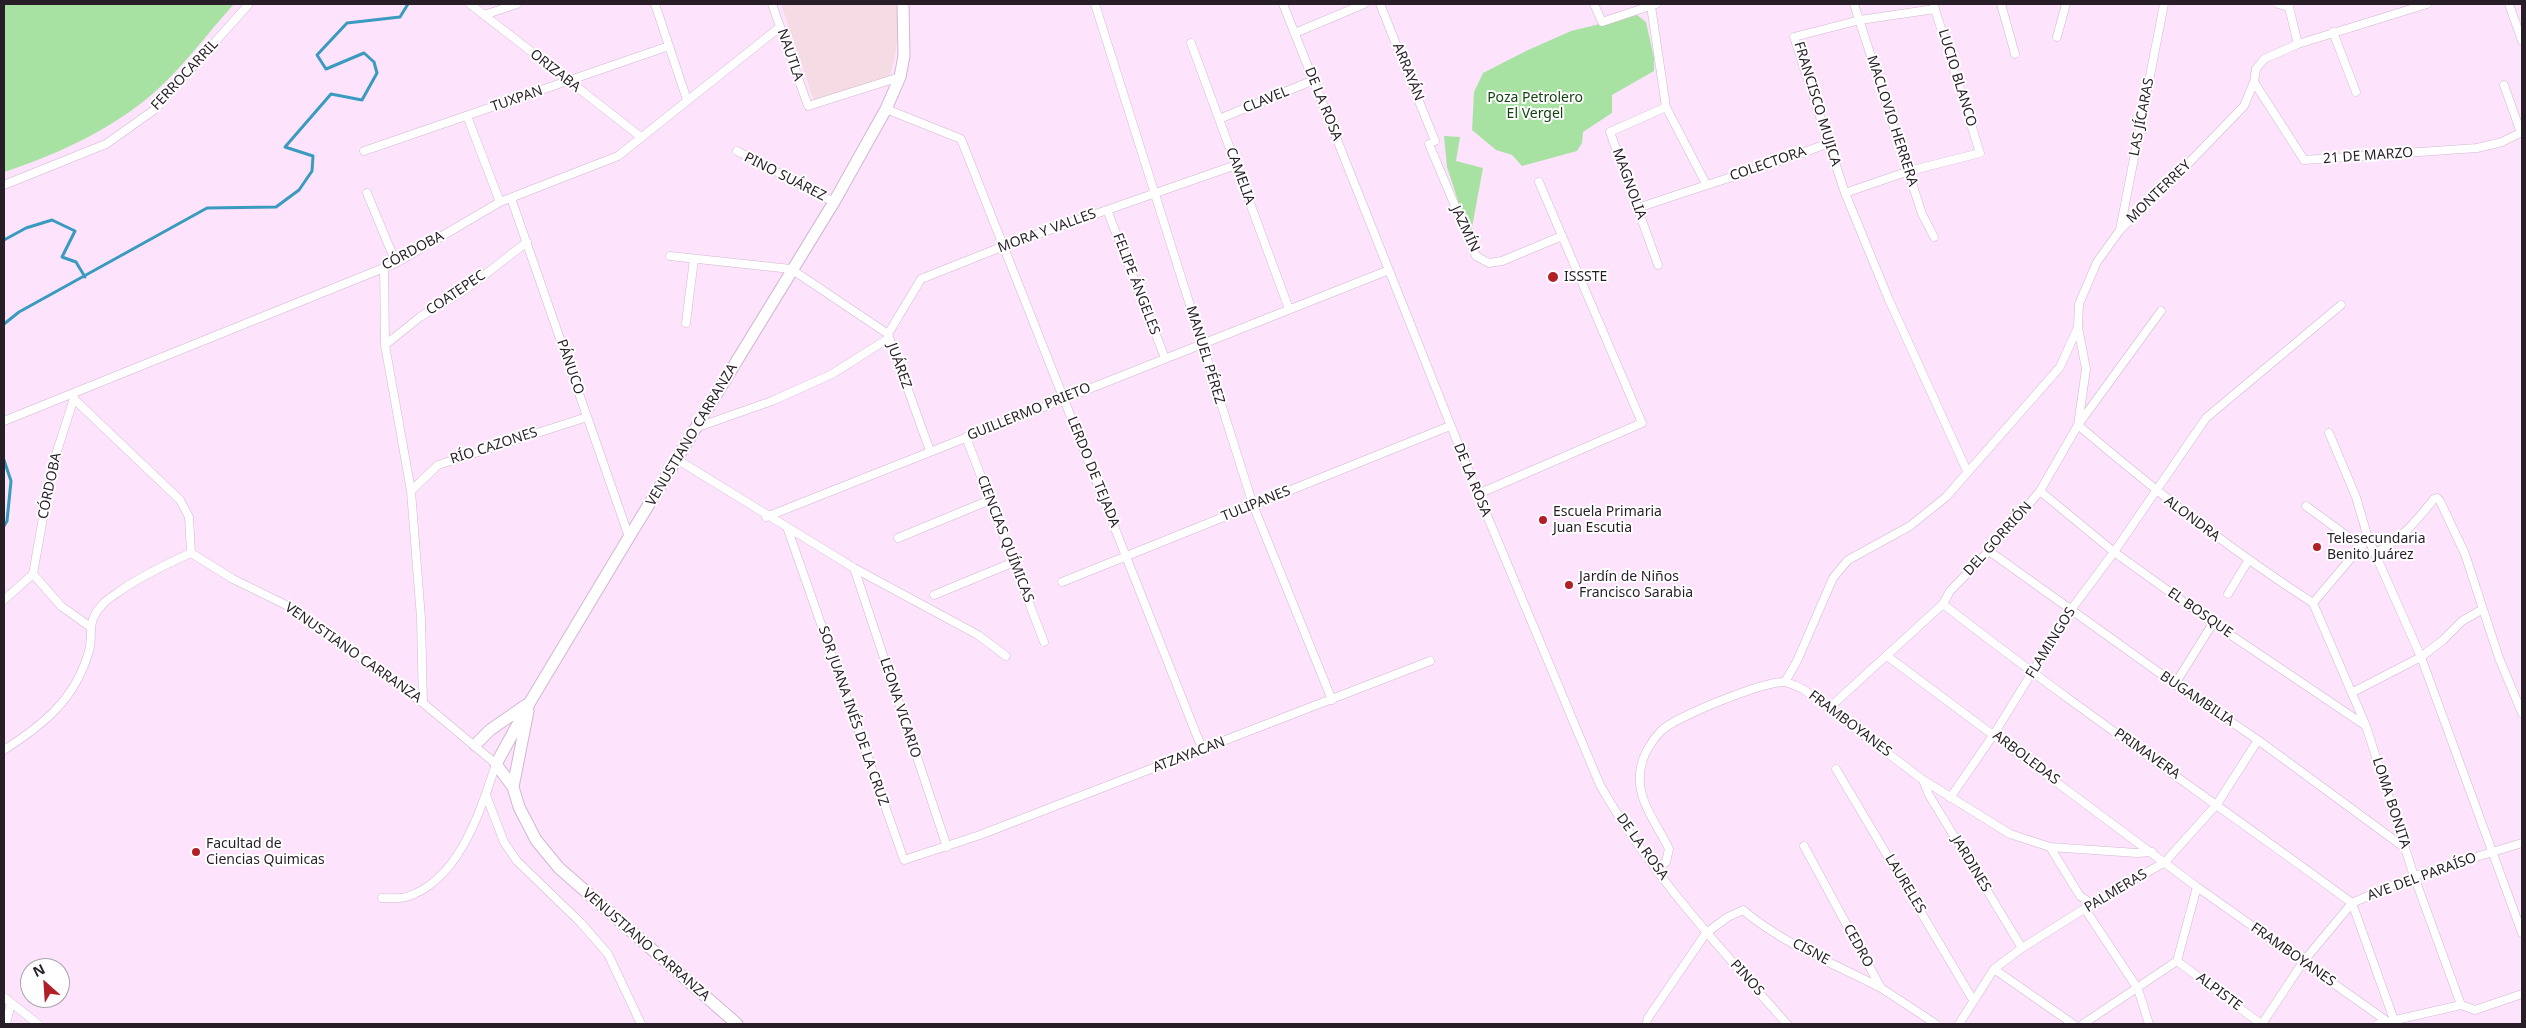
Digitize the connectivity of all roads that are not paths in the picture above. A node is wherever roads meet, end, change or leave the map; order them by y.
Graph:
1 (249, 4) edge
2 (470, 4) edge
3 (517, 4) edge
4 (655, 4) edge
5 (772, 4) edge
6 (903, 4) edge
7 (1095, 4) edge
8 (1283, 4) edge
9 (1364, 4) edge
10 (1380, 4) edge
11 (1594, 4) edge
12 (1854, 4) edge
13 (2000, 4) edge
14 (2066, 4) edge
15 (2164, 4) edge
16 (2278, 4) edge
17 (2427, 4) edge
18 (2509, 4) edge
19 (1654, 5) edge
20 (1935, 6) edge
21 (2410, 6) edge
22 (484, 15) junction
23 (1860, 20) junction
24 (780, 27) junction
25 (2333, 32) junction
26 (1295, 33) junction
27 (2057, 37) dead end
28 (2522, 41) edge
29 (1191, 43) dead end
30 (2298, 44) junction
31 (669, 46) junction
32 (2015, 54) dead end
33 (900, 77) junction
34 (1314, 80) junction
35 (567, 81) junction
36 (2254, 82) junction
37 (2504, 85) dead end
38 (2356, 92) dead end
39 (687, 100) junction
40 (1666, 107) junction
41 (886, 109) junction
42 (467, 116) junction
43 (1218, 119) junction
44 (2522, 133) edge
45 (641, 138) junction
46 (1432, 142) joint
47 (1829, 143) junction
48 (364, 151) dead end
49 (737, 151) dead end
50 (1236, 165) junction
51 (1909, 171) junction
52 (1539, 182) dead end
53 (1706, 184) junction
54 (4, 185) edge
55 (1154, 192) junction
56 (366, 193) dead end
57 (1844, 193) junction
58 (511, 198) junction
59 (500, 202) junction
60 (834, 202) junction
61 (1638, 208) junction
62 (1107, 210) junction
63 (2120, 230) junction
64 (1562, 236) junction
65 (1934, 237) dead end
66 (527, 242) junction
67 (1004, 246) junction
68 (670, 256) dead end
69 (694, 259) junction
70 (396, 263) junction
71 (1658, 265) dead end
72 (384, 267) junction
73 (791, 269) junction
74 (1389, 270) junction
75 (2341, 305) dead end
76 (1289, 309) junction
77 (2161, 310) dead end
78 (686, 323) dead end
79 (2078, 327) junction
80 (888, 336) junction
81 (1202, 344) junction
82 (385, 345) junction
83 (1165, 358) junction
84 (74, 397) junction
85 (1064, 399) junction
86 (587, 417) junction
87 (4, 421) edge
88 (2078, 425) junction
89 (1450, 426) junction
90 (698, 427) junction
91 (2329, 433) dead end
92 (966, 437) junction
93 (930, 452) junction
94 (678, 460) junction
95 (1967, 471) junction
96 (410, 491) junction
97 (2040, 491) junction
98 (2155, 492) junction
99 (1478, 494) junction
100 (990, 500) junction
101 (1253, 505) junction
102 (2306, 506) dead end
103 (766, 517) junction
104 (788, 530) junction
105 (629, 537) junction
106 (898, 538) dead end
107 (2368, 538) junction
108 (2362, 547) junction
109 (1989, 551) junction
110 (2114, 552) junction
111 (191, 553) junction
112 (2375, 553) junction
113 (1126, 556) junction
114 (2248, 561) junction
115 (1014, 562) junction
116 (854, 568) junction
117 (33, 574) junction
118 (1062, 582) dead end
119 (2228, 594) dead end
120 (934, 596) dead end
121 (4, 600) edge
122 (2313, 603) junction
123 (1943, 604) junction
124 (2483, 609) junction
125 (2070, 611) junction
126 (2213, 623) junction
127 (89, 626) junction
128 (1044, 642) dead end
129 (1006, 656) dead end
130 (1887, 656) junction
131 (2421, 657) junction
132 (1430, 661) dead end
133 (2031, 673) junction
134 (1785, 682) junction
135 (2175, 684) junction
136 (2353, 692) junction
137 (1332, 700) junction
138 (530, 702) junction
139 (423, 703) junction
140 (1830, 708) junction
141 (2522, 713) edge
142 (2366, 726) junction
143 (1994, 734) junction
144 (2258, 740) junction
145 (1199, 741) dead end
146 (475, 745) junction
147 (4, 750) edge
148 (496, 764) junction
149 (1836, 769) dead end
150 (1923, 780) junction
151 (513, 787) junction
152 (486, 795) junction
153 (1950, 798) junction
154 (2217, 804) junction
155 (2522, 843) edge
156 (1804, 846) dead end
157 (947, 847) junction
158 (2050, 847) junction
159 (2405, 848) junction
160 (2493, 851) junction
161 (2152, 852) junction
162 (2165, 862) junction
163 (1657, 868) junction
164 (2414, 876) junction
165 (2197, 887) junction
166 (382, 898) dead end
167 (2352, 903) junction
168 (2088, 906) junction
169 (1706, 933) junction
170 (2522, 933) edge
171 (2022, 948) junction
172 (2177, 961) junction
173 (2303, 962) junction
174 (1994, 969) junction
175 (1881, 988) junction
176 (2138, 989) junction
177 (2522, 994) edge
178 (4, 997) edge
179 (1973, 1000) junction
180 (12, 1003) junction
181 (2461, 1005) junction
182 (2391, 1021) junction
183 (7, 1022) edge
184 (38, 1024) edge
185 (641, 1024) edge
186 (736, 1024) edge
187 (1646, 1024) edge
188 (1788, 1024) edge
189 (1936, 1024) edge
190 (1959, 1024) edge
191 (2074, 1024) edge
192 (2083, 1024) edge
193 (2149, 1024) edge
194 (2261, 1024) edge
195 (2378, 1024) edge

1 - 54 street, FERROCARRIL
2 - 22 street, ORIZABA
3 - 22 street
4 - 31 street
5 - 24 street, NAUTLA
6 - 33 main road, VENUSTIANO CARRANZA
7 - 55 street, MANUEL PÉREZ
8 - 26 street, DE LA ROSA
9 - 26 street
10 - 46 street, ARRAYÁN
11 - 19 street
12 - 23 street, MACLOVIO HERRERA
13 - 32 street
14 - 27 street
15 - 63 street, LAS JÍCARAS
16 - 30 street
17 - 21 street, MONTERREY
18 - 28 street
19 - 40 street
20 - 23 street, FRANCISCO MUJICA
20 - 51 street, LUCIO BLANCO
21 - 25 street, MONTERREY
22 - 35 street, ORIZABA
23 - 47 street, FRANCISCO MUJICA
23 - 51 street, MACLOVIO HERRERA
24 - 33 street, NAUTLA
24 - 39 street, CÓRDOBA
25 - 30 street, MONTERREY
25 - 38 street
26 - 34 street, DE LA ROSA
29 - 43 street, CAMELIA
30 - 36 street, MONTERREY
31 - 35 street, TUXPAN
31 - 39 street
33 - 41 main road, VENUSTIANO CARRANZA
34 - 43 street, CLAVEL
34 - 74 street, DE LA ROSA
35 - 42 street, TUXPAN
35 - 45 street, ORIZABA
36 - 44 street, 21 DE MARZO
36 - 63 street, MONTERREY
37 - 44 street
39 - 45 street, CÓRDOBA
40 - 53 street
40 - 61 street, MAGNOLIA
41 - 60 main road, VENUSTIANO CARRANZA
41 - 67 street, LERDO DE TEJADA
42 - 48 street, TUXPAN
42 - 59 street
43 - 50 street, CAMELIA
45 - 58 street, CÓRDOBA
46 - 64 street, JAZMÍN
47 - 53 street, COLECTORA
47 - 57 street, FRANCISCO MUJICA
49 - 60 street, PINO SUÁREZ
50 - 55 street, MORA Y VALLES
50 - 76 street, CAMELIA
51 - 57 street
51 - 65 street, MACLOVIO HERRERA
52 - 64 street
53 - 61 street, COLECTORA
55 - 62 street, MORA Y VALLES
55 - 81 street, MANUEL PÉREZ
56 - 70 street
57 - 95 street, FRANCISCO MUJICA
58 - 59 street, CÓRDOBA
58 - 66 street, PÁNUCO
59 - 70 street, CÓRDOBA
60 - 73 main road, VENUSTIANO CARRANZA
61 - 71 street, MAGNOLIA
62 - 67 street, MORA Y VALLES
62 - 83 street, FELIPE ÁNGELES
63 - 79 street, MONTERREY
64 - 99 street
66 - 82 street, COATEPEC
66 - 86 street, PÁNUCO
67 - 80 street, MORA Y VALLES
67 - 85 street, LERDO DE TEJADA
68 - 69 street
69 - 73 street
69 - 78 street
70 - 72 street, CÓRDOBA
72 - 82 street
72 - 84 street, CÓRDOBA
73 - 80 street, JUÁREZ
73 - 90 main road, VENUSTIANO CARRANZA
74 - 76 street, GUILLERMO PRIETO
74 - 89 street, DE LA ROSA
75 - 98 street, FLAMINGOS
76 - 81 street, GUILLERMO PRIETO
77 - 88 street
79 - 88 street, DEL GORRIÓN
79 - 95 street, MONTERREY
80 - 90 street
80 - 93 street, JUÁREZ
81 - 83 street, GUILLERMO PRIETO
81 - 101 street, MANUEL PÉREZ
82 - 96 street
83 - 85 street, GUILLERMO PRIETO
84 - 87 street, CÓRDOBA
84 - 111 street
84 - 117 street, CÓRDOBA
85 - 92 street, GUILLERMO PRIETO
85 - 113 street, LERDO DE TEJADA
86 - 96 street, RÍO CAZONES
86 - 105 street, PÁNUCO
88 - 97 street, DEL GORRIÓN
88 - 98 street, ALONDRA
89 - 99 street, DE LA ROSA
89 - 101 street, TULIPANES
90 - 94 main road, VENUSTIANO CARRANZA
91 - 107 street
92 - 93 street, GUILLERMO PRIETO
92 - 100 street, CIENCIAS QUÍMICAS
93 - 103 street, GUILLERMO PRIETO
94 - 103 street
94 - 105 main road, VENUSTIANO CARRANZA
95 - 134 street, MONTERREY
96 - 139 street
97 - 109 street, DEL GORRIÓN
97 - 110 street, EL BOSQUE
98 - 110 street, FLAMINGOS
98 - 114 street, ALONDRA
99 - 163 street, DE LA ROSA
100 - 106 street
100 - 115 street, CIENCIAS QUÍMICAS
101 - 113 street, TULIPANES
101 - 137 street, MANUEL PÉREZ
102 - 108 street
103 - 104 street
104 - 116 street
104 - 157 street, SOR JUANA INÉS DE LA CRUZ
105 - 138 main road, VENUSTIANO CARRANZA
107 - 108 street
107 - 112 street
108 - 122 street
109 - 123 street, DEL GORRIÓN
109 - 125 street, BUGAMBILIA
110 - 125 street, FLAMINGOS
110 - 126 street, EL BOSQUE
111 - 127 street
111 - 139 street, VENUSTIANO CARRANZA
112 - 124 street
112 - 131 street
113 - 118 street, TULIPANES
113 - 145 street, LERDO DE TEJADA
114 - 119 street
114 - 122 street, ALONDRA
115 - 120 street
115 - 128 street, CIENCIAS QUÍMICAS
116 - 129 street
116 - 157 street, LEONA VICARIO
117 - 121 street
117 - 127 street
122 - 136 street, LOMA BONITA
123 - 130 street, DEL GORRIÓN
123 - 133 street, PRIMAVERA
124 - 131 street
124 - 141 street
125 - 133 street, FLAMINGOS
125 - 135 street, BUGAMBILIA
126 - 135 street
126 - 142 street, EL BOSQUE
127 - 147 street
130 - 140 street, DEL GORRIÓN
130 - 143 street, ARBOLEDAS
131 - 136 street
131 - 160 street
132 - 137 street, ATZAYACAN
133 - 143 street, FLAMINGOS
133 - 154 street, PRIMAVERA
134 - 140 street, FRAMBOYANES
134 - 163 street
135 - 144 street, BUGAMBILIA
136 - 142 street, LOMA BONITA
137 - 157 street, ATZAYACAN
138 - 146 main road
138 - 148 main road, VENUSTIANO CARRANZA
138 - 151 main road, VENUSTIANO CARRANZA
139 - 146 street, VENUSTIANO CARRANZA
140 - 150 street, FRAMBOYANES
142 - 159 street, LOMA BONITA
143 - 153 street, FLAMINGOS
143 - 161 street, ARBOLEDAS
144 - 154 street, PALMERAS
144 - 159 street, BUGAMBILIA
146 - 148 street, VENUSTIANO CARRANZA
148 - 151 main road, VENUSTIANO CARRANZA
148 - 152 street
149 - 179 street, LAURELES
150 - 153 street, FRAMBOYANES
150 - 171 street, JARDINES
151 - 186 main road, VENUSTIANO CARRANZA
152 - 166 street
152 - 185 street
153 - 158 street, FRAMBOYANES
154 - 162 street, PALMERAS
154 - 167 street, PRIMAVERA
155 - 160 street, AVE DEL PARAÍSO
156 - 175 street, CEDRO
158 - 161 street, FRAMBOYANES
158 - 168 street
159 - 164 street, LOMA BONITA
160 - 164 street, AVE DEL PARAÍSO
160 - 170 street
161 - 162 street, ARBOLEDAS
162 - 165 street, FRAMBOYANES
162 - 168 street, PALMERAS
163 - 169 street, DE LA ROSA
164 - 167 street, AVE DEL PARAÍSO
164 - 181 street, LOMA BONITA
165 - 172 street
165 - 173 street, FRAMBOYANES
167 - 173 street, AVE DEL PARAÍSO
167 - 182 street
168 - 171 street, PALMERAS
168 - 176 street
169 - 175 street, CISNE
169 - 187 street
169 - 188 street, PINOS
171 - 174 street, PALMERAS
172 - 176 street
172 - 194 street, ALPISTE
173 - 182 street, FRAMBOYANES
173 - 194 street, AVE DEL PARAÍSO
174 - 179 street, PALMERAS
174 - 191 street
175 - 189 street, CEDRO
176 - 192 street
176 - 193 street
177 - 181 street
178 - 180 street
179 - 190 street, PALMERAS
180 - 183 street
180 - 184 street
181 - 182 street
182 - 195 street

